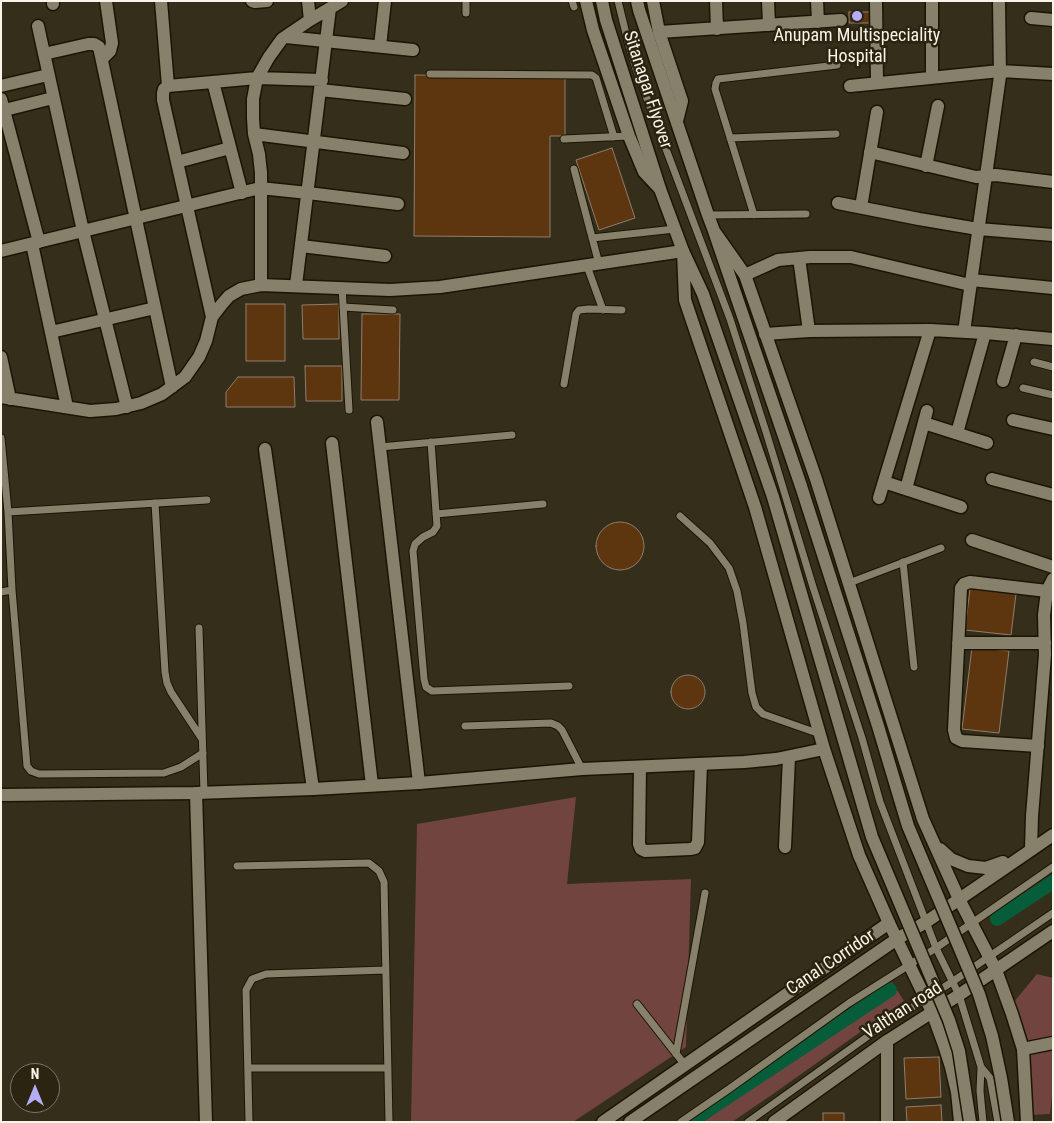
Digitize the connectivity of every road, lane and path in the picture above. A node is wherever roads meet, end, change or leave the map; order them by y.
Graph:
1 (106, 1) edge
2 (161, 1) edge
3 (252, 1) edge
4 (267, 1) edge
5 (308, 1) edge
6 (342, 1) edge
7 (385, 1) edge
8 (466, 1) edge
9 (602, 1) edge
10 (618, 1) edge
11 (637, 1) edge
12 (653, 1) edge
13 (716, 1) edge
14 (768, 1) edge
15 (817, 1) edge
16 (876, 1) edge
17 (932, 1) edge
18 (999, 1) edge
19 (580, 4) edge
20 (330, 8) junction
21 (466, 14) dead end
22 (1031, 18) dead end
23 (310, 20) junction
24 (842, 20) dead end
25 (1053, 20) edge
26 (818, 22) junction
27 (769, 25) junction
28 (38, 26) dead end
29 (717, 29) junction
30 (659, 32) junction
31 (286, 37) junction
32 (326, 41) junction
33 (380, 46) junction
34 (413, 50) dead end
35 (44, 54) junction
36 (102, 60) junction
37 (837, 65) dead end
38 (1000, 70) junction
39 (430, 74) dead end
40 (1053, 74) edge
41 (48, 75) junction
42 (932, 77) junction
43 (257, 78) junction
44 (213, 82) junction
45 (877, 83) junction
46 (321, 85) junction
47 (1, 86) edge
48 (168, 86) junction
49 (850, 86) dead end
50 (53, 98) junction
51 (405, 99) dead end
52 (2, 106) edge
53 (938, 106) dead end
54 (877, 112) dead end
55 (677, 121) junction
56 (254, 134) junction
57 (836, 134) dead end
58 (6, 135) edge
59 (629, 136) junction
60 (614, 137) junction
61 (730, 138) junction
62 (564, 139) dead end
63 (314, 141) junction
64 (230, 148) junction
65 (870, 152) junction
66 (403, 153) dead end
67 (177, 162) junction
68 (926, 166) junction
69 (574, 169) dead end
70 (986, 176) junction
71 (1053, 182) edge
72 (260, 188) junction
73 (660, 189) junction
74 (242, 193) junction
75 (308, 193) junction
76 (838, 203) dead end
77 (398, 204) dead end
78 (187, 206) junction
79 (861, 207) junction
80 (806, 214) dead end
81 (708, 215) junction
82 (754, 215) junction
83 (136, 219) junction
84 (675, 229) junction
85 (978, 230) junction
86 (83, 231) junction
87 (714, 231) junction
88 (1053, 235) edge
89 (592, 238) junction
90 (36, 243) junction
91 (301, 246) junction
92 (1, 251) edge
93 (683, 251) junction
94 (385, 256) dead end
95 (798, 258) junction
96 (593, 265) junction
97 (745, 276) junction
98 (971, 283) junction
99 (261, 285) junction
100 (296, 285) junction
101 (342, 287) junction
102 (1053, 288) edge
103 (343, 307) junction
104 (155, 308) junction
105 (393, 310) dead end
106 (603, 310) junction
107 (622, 310) dead end
108 (212, 317) junction
109 (105, 320) junction
110 (930, 330) junction
111 (809, 331) junction
112 (51, 332) junction
113 (964, 332) junction
114 (986, 333) junction
115 (765, 334) junction
116 (1016, 336) junction
117 (1052, 336) edge
118 (1, 357) edge
119 (1034, 362) dead end
120 (1053, 367) edge
121 (1003, 381) dead end
122 (564, 384) dead end
123 (172, 387) junction
124 (1022, 388) dead end
125 (1053, 395) edge
126 (6, 398) edge
127 (127, 406) junction
128 (67, 407) junction
129 (349, 410) dead end
130 (1013, 420) dead end
131 (377, 422) dead end
132 (1053, 429) edge
133 (957, 433) junction
134 (512, 436) dead end
135 (1, 438) edge
136 (431, 442) junction
137 (332, 443) dead end
138 (987, 443) dead end
139 (380, 447) junction
140 (266, 449) dead end
141 (992, 479) dead end
142 (884, 482) junction
143 (906, 490) junction
144 (1053, 495) edge
145 (879, 498) dead end
146 (207, 500) dead end
147 (156, 503) junction
148 (543, 504) dead end
149 (961, 507) dead end
150 (8, 512) junction
151 (436, 514) junction
152 (680, 516) dead end
153 (5, 527) edge
154 (972, 540) dead end
155 (941, 548) dead end
156 (1, 560) edge
157 (10, 560) junction
158 (904, 562) junction
159 (1053, 567) edge
160 (1053, 579) edge
161 (849, 583) junction
162 (12, 590) junction
163 (1048, 591) junction
164 (1, 592) edge
165 (200, 628) dead end
166 (1053, 630) edge
167 (958, 643) junction
168 (1045, 649) junction
169 (914, 667) dead end
170 (570, 686) dead end
171 (465, 726) dead end
172 (820, 734) junction
173 (202, 739) junction
174 (1038, 746) junction
175 (824, 750) junction
176 (203, 753) junction
177 (789, 757) junction
178 (701, 764) junction
179 (640, 766) junction
180 (582, 769) junction
181 (419, 783) junction
182 (372, 785) junction
183 (313, 789) junction
184 (200, 793) junction
185 (1, 795) edge
186 (1053, 835) edge
187 (935, 844) junction
188 (785, 847) dead end
189 (1031, 849) junction
190 (237, 866) dead end
191 (1053, 868) edge
192 (705, 893) dead end
193 (959, 898) junction
194 (1053, 913) edge
195 (926, 922) junction
196 (889, 923) junction
197 (972, 923) junction
198 (1053, 931) edge
199 (897, 939) junction
200 (936, 948) junction
201 (989, 957) junction
202 (909, 965) junction
203 (386, 970) junction
204 (996, 970) junction
205 (952, 982) junction
206 (959, 996) junction
207 (925, 998) junction
208 (636, 1004) dead end
209 (932, 1012) junction
210 (887, 1041) junction
211 (1053, 1043) edge
212 (1022, 1049) junction
213 (676, 1054) junction
214 (685, 1065) junction
215 (981, 1066) junction
216 (248, 1068) junction
217 (388, 1068) junction
218 (206, 1122) edge
219 (249, 1122) edge
220 (390, 1122) edge
221 (602, 1122) edge
222 (630, 1122) edge
223 (681, 1122) edge
224 (748, 1122) edge
225 (774, 1122) edge
226 (887, 1122) edge
227 (960, 1122) edge
228 (970, 1122) edge
229 (983, 1122) edge
230 (998, 1122) edge
231 (1008, 1122) edge
232 (1027, 1122) edge

1 - 36 street
2 - 48 street
3 - 4 street
5 - 23 street
6 - 20 street
7 - 33 street
8 - 21 lane
9 - 73 street, Sitanagar Flyover
10 - 195 lane
11 - 55 street, Sitanagar Flyover
12 - 30 street
13 - 29 street
14 - 27 street
15 - 26 street
16 - 45 street
17 - 42 street
18 - 38 street
19 - 59 street
20 - 23 street
20 - 32 street
22 - 25 street
23 - 31 street
24 - 26 street
26 - 27 street
27 - 29 street
28 - 35 street
29 - 30 street
30 - 55 street
31 - 32 street
31 - 43 street
32 - 33 street
32 - 46 street
33 - 34 street
35 - 36 street
35 - 41 street
36 - 83 street
37 - 61 lane
38 - 40 street
38 - 42 street
38 - 70 street
39 - 60 lane
41 - 47 street
41 - 50 street
42 - 45 street
43 - 44 street
43 - 46 street
43 - 56 street
44 - 48 street
44 - 64 street
45 - 49 street
46 - 51 street
46 - 63 street
48 - 67 street
50 - 52 street
50 - 86 street
52 - 58 street
53 - 68 street
54 - 65 street
55 - 81 street, Sitanagar Flyover
56 - 63 street
56 - 72 street
57 - 61 lane
58 - 90 street
59 - 60 lane
59 - 73 street
60 - 62 lane
61 - 82 lane
63 - 66 street
63 - 75 street
64 - 67 street
64 - 74 street
65 - 68 street
65 - 79 street
67 - 78 street
68 - 70 street
69 - 89 lane
70 - 71 street
70 - 85 street
72 - 74 street
72 - 75 street
72 - 99 street
73 - 84 street, Sitanagar Flyover
74 - 78 street
75 - 77 street
75 - 91 street
76 - 79 street
78 - 83 street
78 - 108 street
79 - 85 street
80 - 82 lane
81 - 82 lane
81 - 87 street, Sitanagar Flyover
83 - 86 street
83 - 104 street
84 - 89 lane
84 - 93 street, Sitanagar Flyover
85 - 88 street
85 - 98 street
86 - 90 street
86 - 109 street
87 - 97 street
87 - 231 street, bridge
89 - 96 lane
90 - 92 street
90 - 112 street
91 - 94 street
91 - 100 street
93 - 96 street
93 - 172 street
93 - 228 street, bridge
95 - 97 street
95 - 98 street
95 - 111 street
96 - 101 street
96 - 106 lane
97 - 115 street
98 - 102 street
98 - 113 street
99 - 100 street
99 - 108 street
100 - 101 street
101 - 103 lane
103 - 105 lane
103 - 129 lane
104 - 109 street
104 - 123 street
106 - 107 lane
106 - 122 lane
108 - 123 street
109 - 112 street
109 - 127 street
110 - 111 street
110 - 113 street
110 - 142 street
111 - 115 street
112 - 128 street
113 - 114 street
114 - 116 street
114 - 133 street
115 - 161 street
116 - 117 street
116 - 121 street
118 - 126 street
119 - 120 lane
123 - 127 street
124 - 125 lane
126 - 128 street
127 - 128 street
130 - 132 street
131 - 139 street
133 - 138 street
133 - 143 street
134 - 136 lane
135 - 150 lane
136 - 139 lane
136 - 151 lane
137 - 182 street
139 - 181 street
140 - 183 street
141 - 144 street
142 - 143 street
142 - 145 street
143 - 149 street
146 - 147 lane
147 - 150 lane
147 - 173 lane
148 - 151 lane
150 - 153 lane
151 - 170 lane
152 - 172 lane
153 - 157 lane
154 - 159 street
155 - 158 lane
156 - 157 lane
157 - 162 lane
158 - 161 lane
158 - 169 lane
160 - 163 street
161 - 187 street
162 - 164 lane
162 - 176 lane
163 - 167 street
163 - 168 street
165 - 173 lane
166 - 168 street
167 - 168 street
167 - 174 street
168 - 174 street
171 - 180 lane
172 - 175 street
173 - 176 lane
174 - 189 street
175 - 177 street
175 - 196 street
176 - 184 lane
177 - 178 street
177 - 188 street
178 - 179 street
178 - 179 street
179 - 180 street
180 - 181 street
181 - 182 street
182 - 183 street
183 - 184 street
184 - 185 street
184 - 218 street
186 - 189 street, Canal Corridor
187 - 189 street
187 - 193 street
189 - 193 street, Canal Corridor
190 - 203 lane
191 - 197 lane
192 - 213 lane
193 - 195 street, Canal Corridor
193 - 197 street
194 - 201 lane
195 - 199 street, Canal Corridor
195 - 200 lane
196 - 199 street
196 - 214 street
197 - 200 lane
197 - 201 street
198 - 204 street, Valthan road
199 - 202 street
199 - 222 street, Canal Corridor
200 - 202 lane
200 - 205 lane
201 - 204 street
201 - 205 lane
202 - 207 street
202 - 223 lane
203 - 216 lane
203 - 217 lane
204 - 206 street, Valthan road
204 - 212 street
205 - 206 lane
205 - 207 lane
206 - 209 street, Valthan road
206 - 215 lane
207 - 209 street
207 - 224 lane
208 - 213 lane
209 - 210 street, Valthan road
209 - 227 street
210 - 225 street, Valthan road
210 - 226 street
211 - 212 street
212 - 232 street
213 - 214 lane
214 - 221 street
215 - 229 lane
215 - 230 lane
216 - 217 lane
216 - 219 lane
217 - 220 lane

